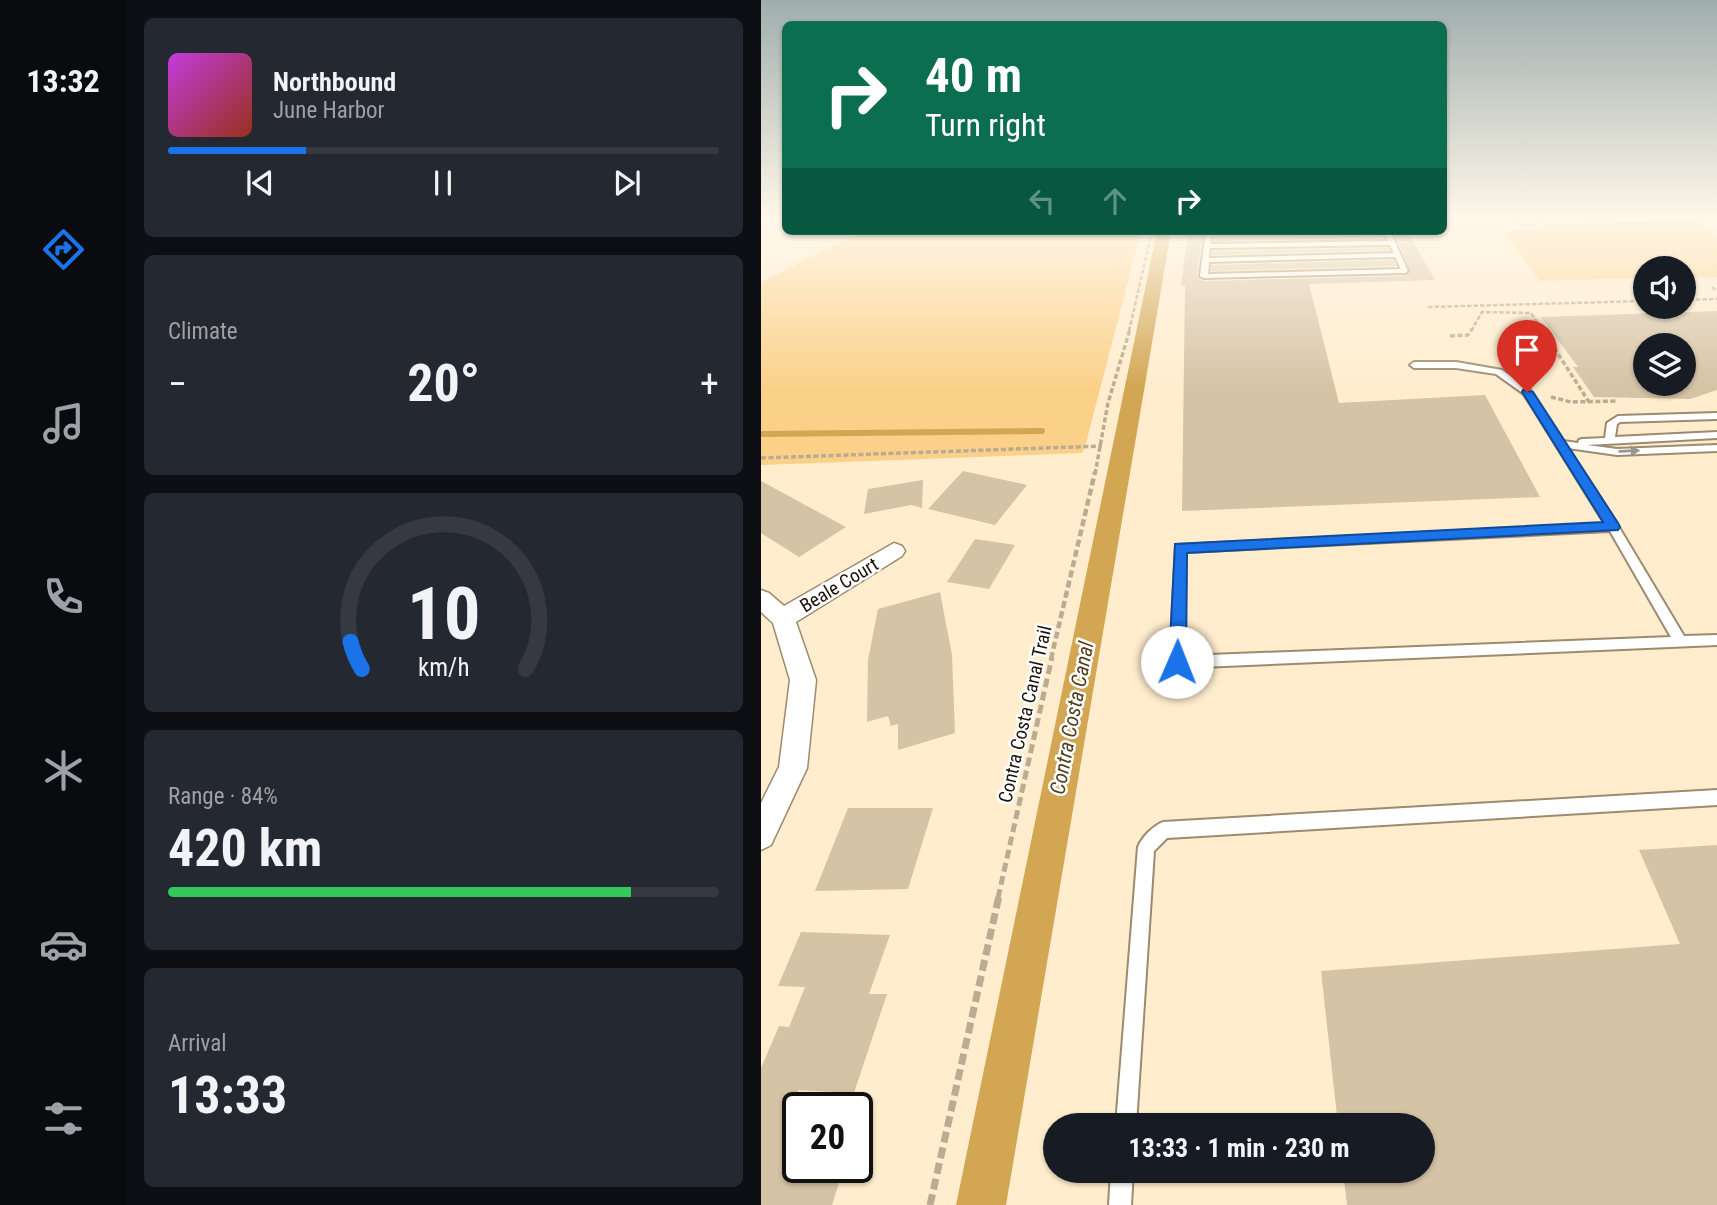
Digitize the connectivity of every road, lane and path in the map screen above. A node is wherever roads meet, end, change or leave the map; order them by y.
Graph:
1 (1142, 275) edge
2 (1204, 275) edge
3 (1235, 275) edge
4 (1712, 286) dead end
5 (1717, 291) edge
6 (1717, 299) edge
7 (1696, 300) edge
8 (1633, 301) edge
9 (1428, 307) dead end
10 (1450, 336) dead end
11 (1414, 365) dead end
12 (1530, 396) junction
13 (1627, 401) dead end
14 (1589, 402) junction
15 (1717, 416) edge
16 (1717, 435) edge
17 (1610, 439) junction
18 (1561, 444) junction
19 (1102, 446) junction
20 (1717, 448) edge
21 (761, 458) edge
22 (1613, 527) junction
23 (894, 551) dead end
24 (761, 599) edge
25 (783, 618) junction
26 (1717, 640) edge
27 (1681, 642) junction
28 (1717, 797) edge
29 (761, 835) edge
30 (1127, 1113) edge
31 (1121, 1183) edge
32 (930, 1205) edge
33 (1120, 1205) edge

1 - 19 path, Contra Costa Canal Trail
2 - 3 lane
4 - 5 path
6 - 7 path
8 - 9 path
10 - 14 path
11 - 12 lane
12 - 14 path
12 - 18 lane
13 - 14 path
15 - 17 lane
16 - 17 lane
17 - 18 lane
18 -> 20 lane
18 - 22 lane
19 - 21 path
19 - 32 path, Contra Costa Canal Trail
22 - 27 lane
22 - 27 lane
23 - 25 street, Beale Court
24 - 25 street
25 - 29 street
26 - 27 lane
28 - 30 lane
31 - 33 lane

